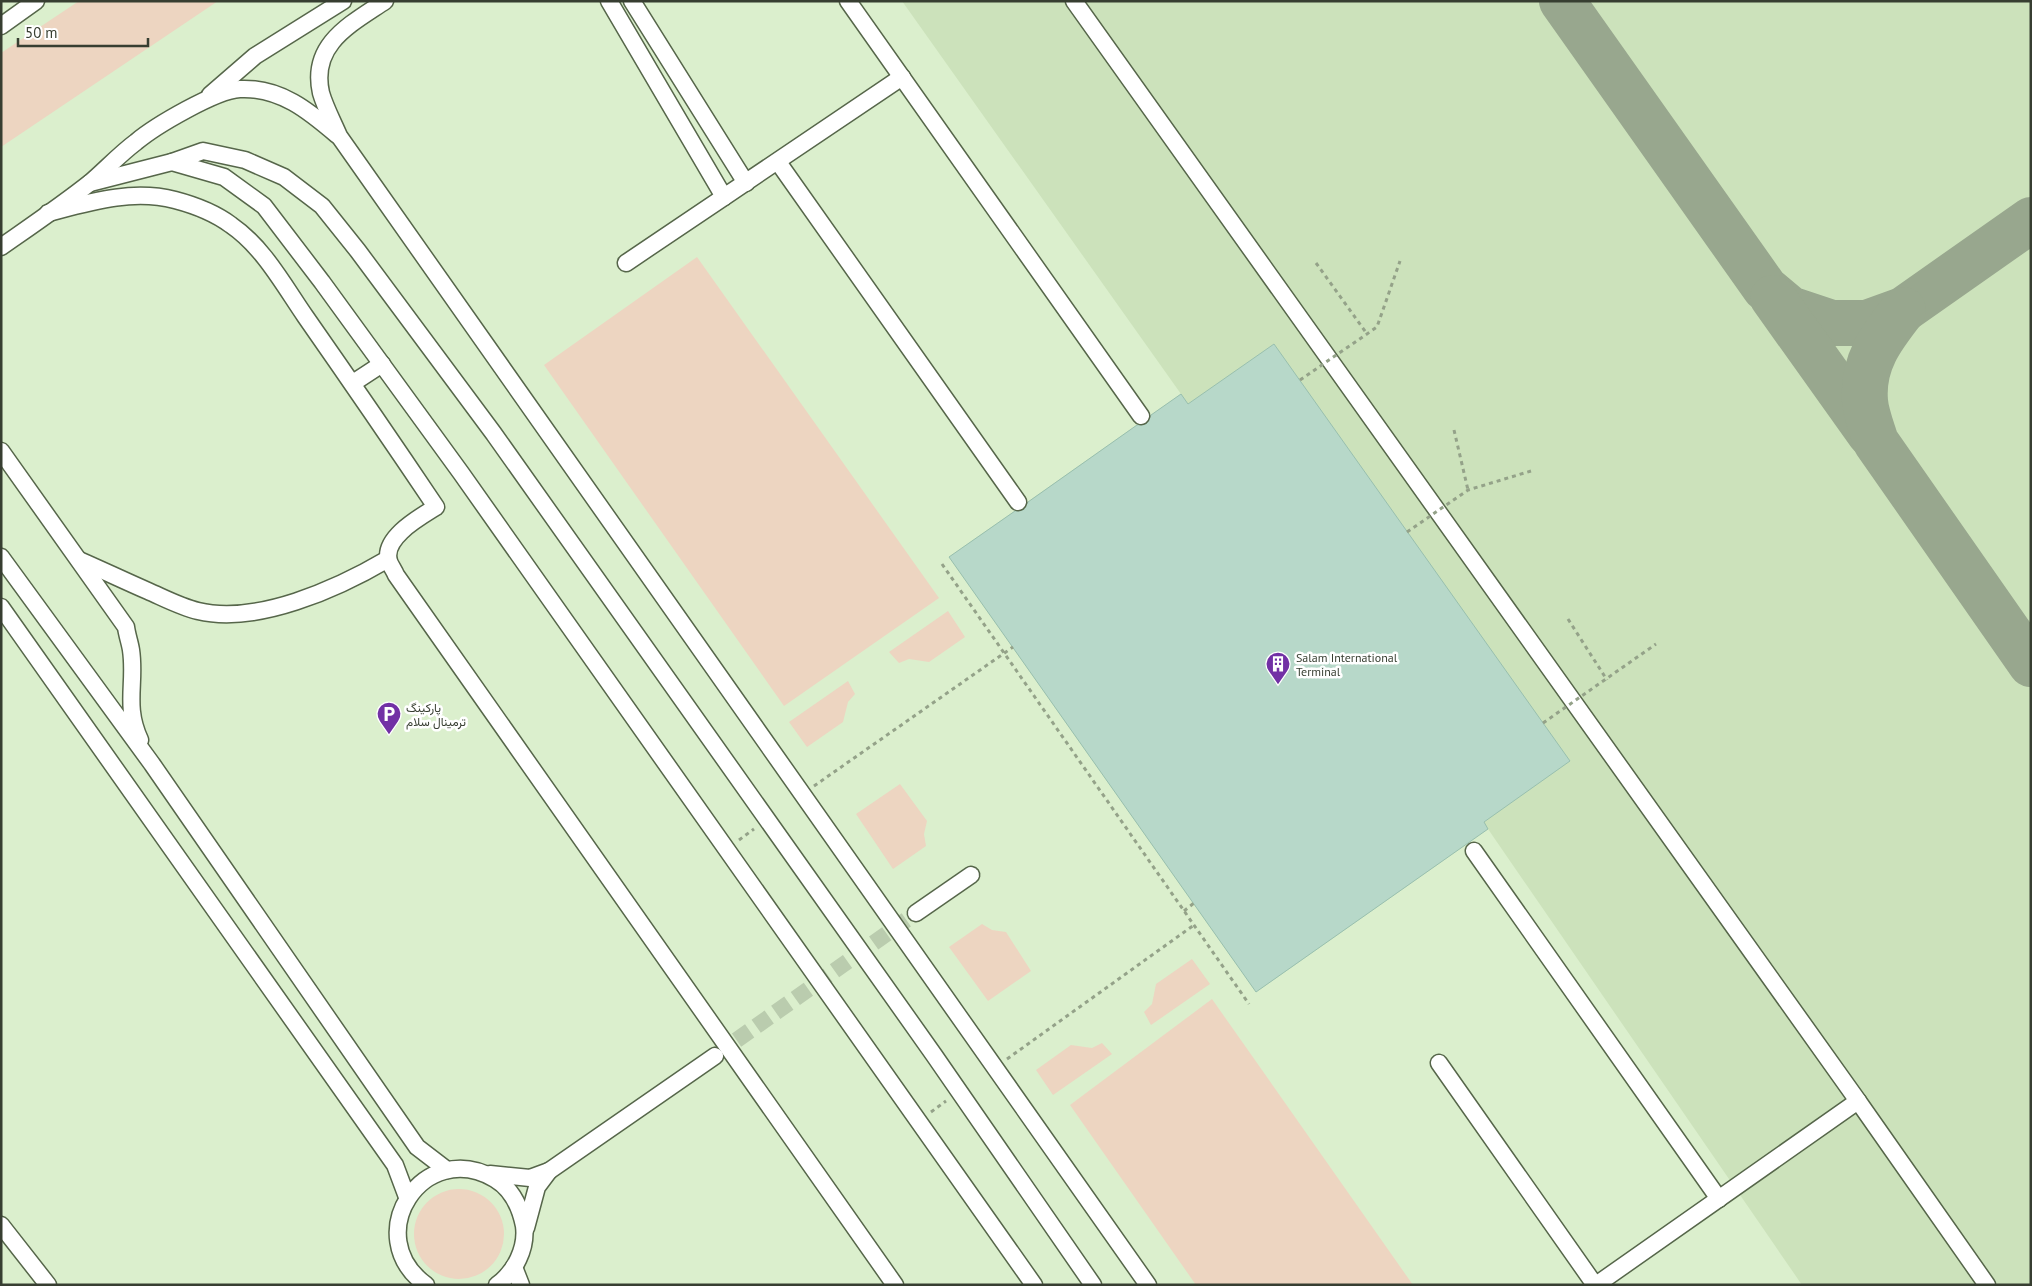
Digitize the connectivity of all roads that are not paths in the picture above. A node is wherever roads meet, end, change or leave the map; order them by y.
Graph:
1 (36, 1) edge
2 (343, 1) edge
3 (385, 1) edge
4 (609, 1) edge
5 (632, 1) edge
6 (848, 1) edge
7 (1074, 1) edge
8 (1, 26) edge
9 (902, 77) junction
10 (206, 99) junction
11 (339, 136) junction
12 (172, 162) junction
13 (778, 162) junction
14 (90, 183) junction
15 (746, 183) junction
16 (724, 197) junction
17 (48, 213) junction
18 (1, 247) edge
19 (626, 263) dead end
20 (382, 364) junction
21 (352, 383) junction
22 (1141, 416) dead end
23 (1, 451) edge
24 (1018, 502) dead end
25 (1, 557) edge
26 (78, 559) junction
27 (388, 559) junction
28 (1, 606) edge
29 (152, 764) junction
30 (1474, 851) dead end
31 (972, 875) dead end
32 (916, 913) tunnel mouth
33 (715, 1056) tunnel mouth
34 (1439, 1063) dead end
35 (1858, 1101) junction
36 (447, 1170) junction
37 (549, 1171) junction
38 (484, 1173) junction
39 (407, 1198) junction
40 (1719, 1199) junction
41 (1, 1225) edge
42 (525, 1232) junction
43 (514, 1267) junction
44 (48, 1285) edge
45 (426, 1285) edge
46 (497, 1285) edge
47 (522, 1285) edge
48 (895, 1285) edge
49 (1034, 1285) edge
50 (1093, 1285) edge
51 (1148, 1285) edge
52 (1595, 1285) edge
53 (1987, 1285) edge

1 - 8 street
2 - 10 street
3 - 11 street
4 - 16 street
5 - 15 street
6 - 9 street
7 - 35 street
9 - 13 street
9 - 22 street
10 - 11 street
10 - 14 street
11 - 51 street
12 - 14 street
12 - 20 street
12 - 50 street
13 - 15 street
13 - 24 street
14 - 17 street
15 - 16 street
16 - 19 street
17 - 18 street
17 - 21 street
20 - 21 street
20 - 49 street
21 - 27 street
23 - 26 street
25 - 29 street
26 - 27 street
26 - 29 street
27 - 48 street
28 - 39 street
29 - 36 street
30 - 40 street
31 - 32 street
33 - 37 street
34 - 52 street
35 - 40 street
35 - 53 street
36 - 38 street
36 - 39 street
37 - 38 street
37 - 42 street
38 - 42 street
39 - 45 street
40 - 52 street
41 - 44 street
42 - 43 street
43 - 46 street
43 - 47 street

